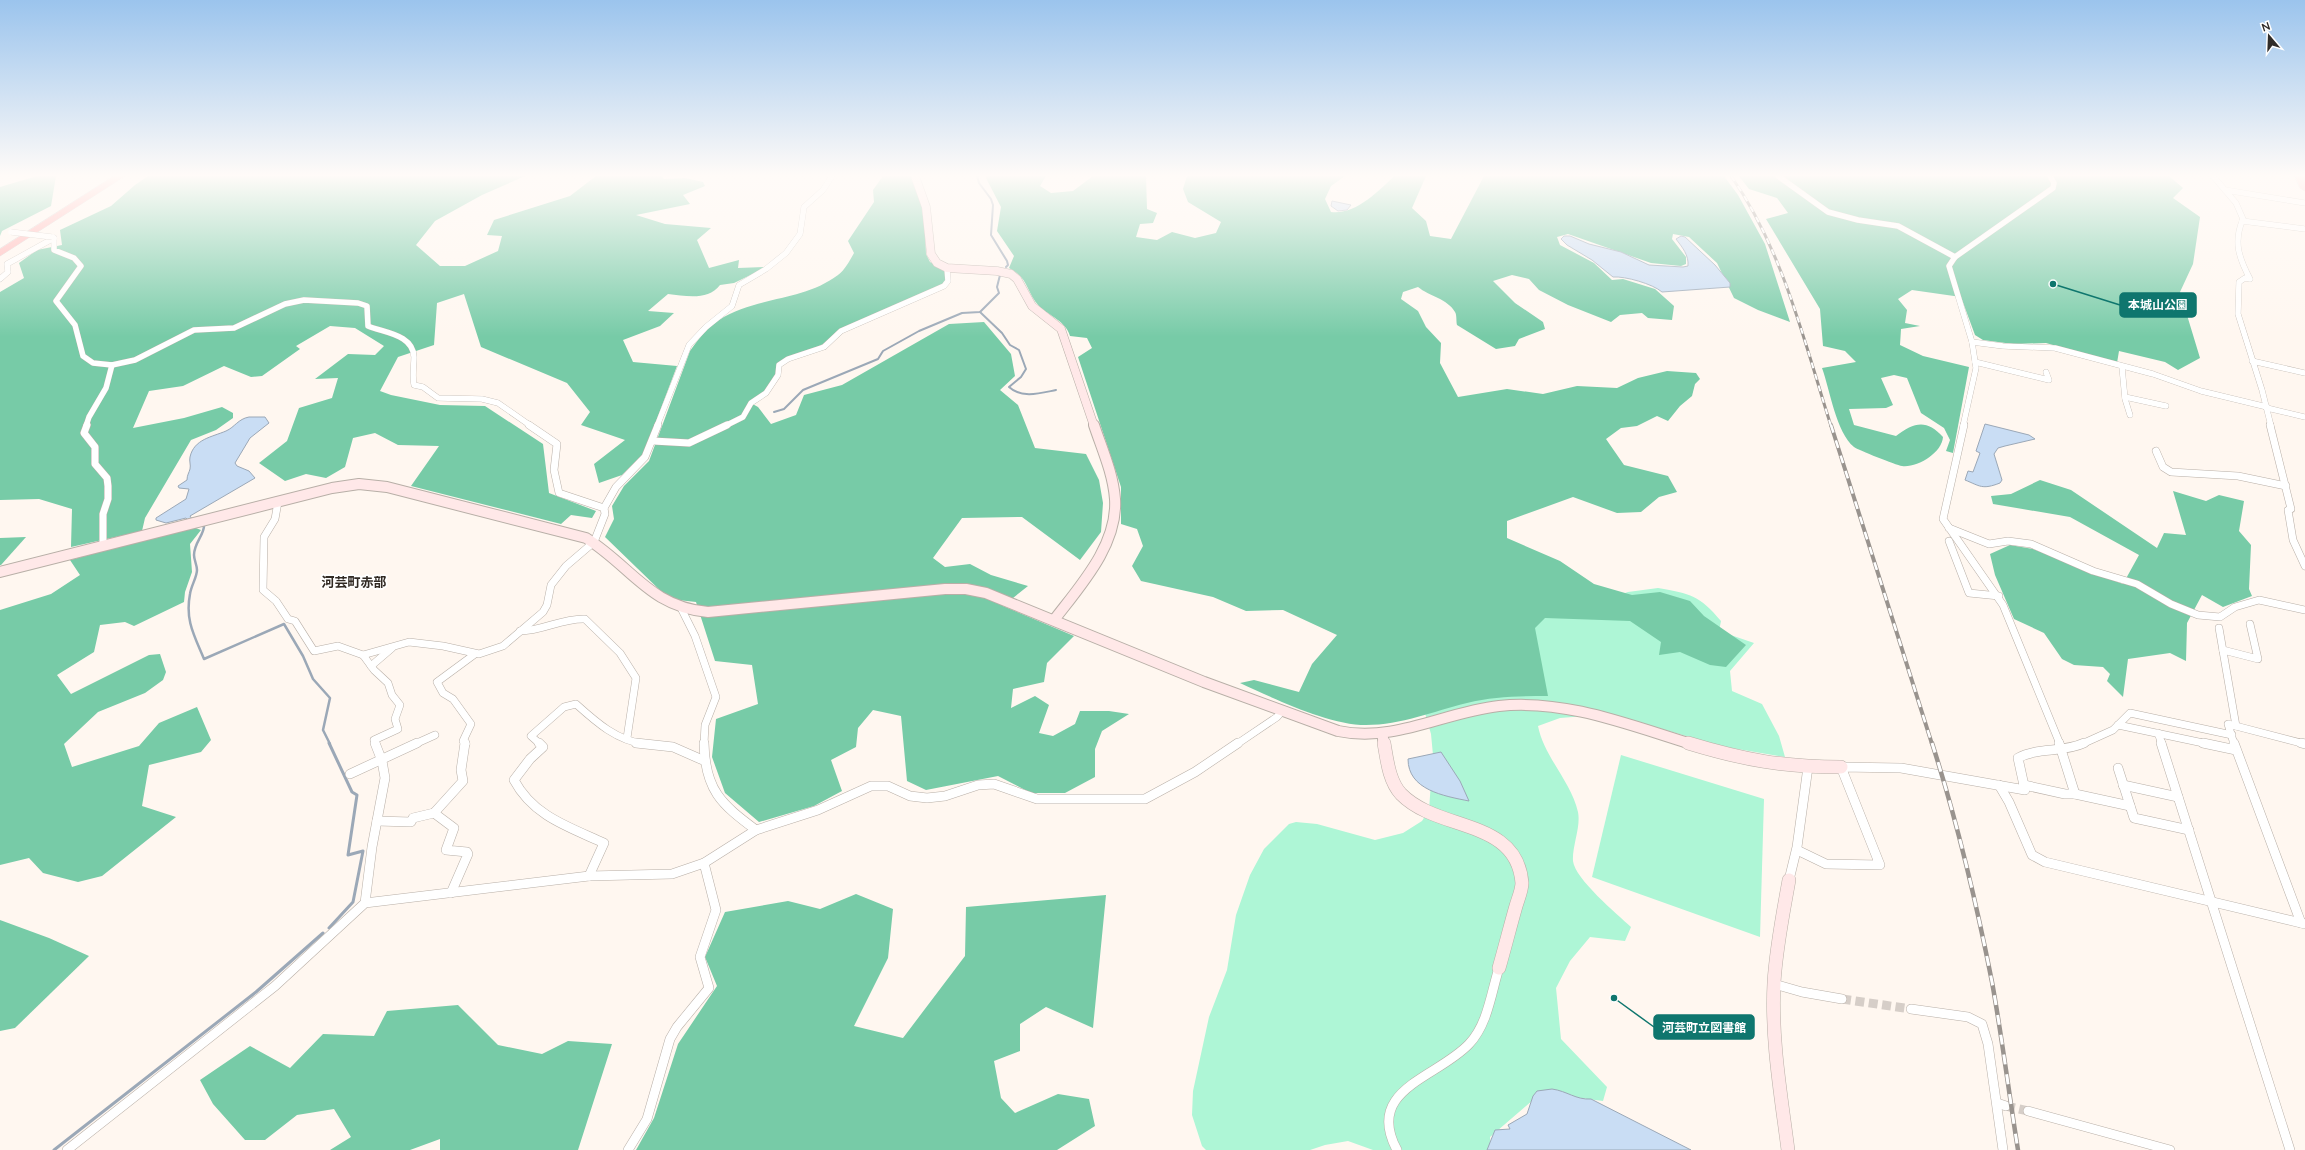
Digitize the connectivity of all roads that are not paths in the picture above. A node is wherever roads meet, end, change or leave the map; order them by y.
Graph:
1 (35, 230) edge
2 (801, 230) edge
3 (928, 230) edge
4 (1905, 230) edge
5 (1994, 230) edge
6 (2239, 230) edge
7 (11, 232) dead end
8 (53, 238) junction
9 (0, 253) edge
10 (1955, 257) junction
11 (947, 268) junction
12 (0, 280) edge
13 (1972, 342) junction
14 (2252, 361) junction
15 (1975, 362) junction
16 (112, 365) junction
17 (2122, 367) junction
18 (2046, 372) dead end
19 (2305, 373) edge
20 (2125, 397) junction
21 (2166, 406) dead end
22 (2267, 407) junction
23 (2130, 415) dead end
24 (2305, 417) edge
25 (653, 441) junction
26 (2156, 451) dead end
27 (2286, 486) junction
28 (278, 502) junction
29 (604, 508) junction
30 (1949, 528) junction
31 (1949, 541) dead end
32 (594, 542) junction
33 (103, 546) junction
34 (2305, 566) edge
35 (0, 572) edge
36 (1999, 596) junction
37 (682, 610) junction
38 (2305, 610) edge
39 (1054, 620) junction
40 (2250, 624) dead end
41 (2220, 628) dead end
42 (520, 631) junction
43 (395, 645) junction
44 (2223, 650) junction
45 (363, 654) junction
46 (475, 654) junction
47 (371, 666) junction
48 (1282, 711) junction
49 (2118, 725) junction
50 (2236, 726) junction
51 (1382, 733) junction
52 (2158, 733) junction
53 (435, 735) dead end
54 (2232, 735) junction
55 (627, 738) junction
56 (2305, 744) edge
57 (2062, 750) junction
58 (2236, 750) junction
59 (382, 761) junction
60 (705, 761) junction
61 (1808, 767) junction
62 (1841, 767) junction
63 (2118, 768) dead end
64 (350, 774) dead end
65 (1999, 785) junction
66 (2024, 785) junction
67 (2123, 785) junction
68 (2075, 794) junction
69 (2178, 797) junction
70 (2130, 806) junction
71 (434, 813) junction
72 (377, 821) junction
73 (756, 830) junction
74 (2189, 830) junction
75 (1797, 850) junction
76 (704, 863) junction
77 (589, 876) junction
78 (1789, 880) joint
79 (451, 893) junction
80 (2211, 902) junction
81 (365, 903) junction
82 (2303, 923) edge
83 (1500, 968) joint
84 (1774, 984) junction
85 (1842, 1000) tunnel mouth
86 (1911, 1009) tunnel mouth
87 (2028, 1111) tunnel mouth
88 (68, 1150) edge
89 (628, 1150) edge
90 (1397, 1150) edge
91 (1788, 1150) edge
92 (2003, 1150) edge
93 (2170, 1150) edge
94 (2290, 1150) edge

1 - 9 highway
2 - 25 street
3 - 11 street
4 - 10 street
5 - 10 street
6 - 14 street
7 - 8 street, bridge
8 - 12 street
8 - 16 street
10 - 13 street
11 - 25 street
11 - 39 street
13 - 15 street
13 - 17 street
14 - 19 street
14 - 22 street
15 - 18 street
15 - 30 street
16 - 29 street
16 - 33 street
17 - 20 street
17 - 22 street
20 - 21 street
20 - 23 street
22 - 24 street
22 - 27 street
25 - 29 street
26 - 27 street
27 - 34 street
28 - 32 street
28 - 33 street
28 - 45 street
29 - 32 street
30 - 36 street
30 - 38 street
31 - 36 street
32 - 37 street
32 - 42 street
33 - 35 street
36 - 57 street
37 - 39 street
37 - 60 street
39 - 48 street
40 - 44 street
41 - 44 street
42 - 46 street
42 - 55 street
43 - 45 street
43 - 46 street
43 - 47 street
44 - 50 street
45 - 47 street
46 - 71 street
47 - 59 street
48 - 51 street
48 - 73 street
49 - 52 street
49 - 54 street
49 - 57 street
50 - 54 street
50 - 56 street
51 - 61 street
51 - 83 street
52 - 58 street
52 - 69 street
53 - 59 street
54 - 58 street
55 - 60 street
55 - 77 street
57 - 66 street
57 - 68 street
58 - 82 street
59 - 64 street
59 - 72 street
60 - 73 street
61 - 62 street
61 - 75 street
62 - 65 street
62 - 75 street
63 - 67 street
65 - 66 street
65 - 80 street
66 - 68 street
67 - 69 street
67 - 70 street
68 - 70 street
69 - 74 street
70 - 74 street
71 - 72 street
71 - 79 street
72 - 81 street
73 - 76 street
74 - 80 street
75 - 78 street
76 - 77 street
76 - 89 street
77 - 79 street
78 - 84 street
79 - 81 street
80 - 82 street
80 - 94 street
81 - 88 street
83 - 90 street
84 - 85 street
84 - 91 street
86 - 92 street
87 - 93 street

